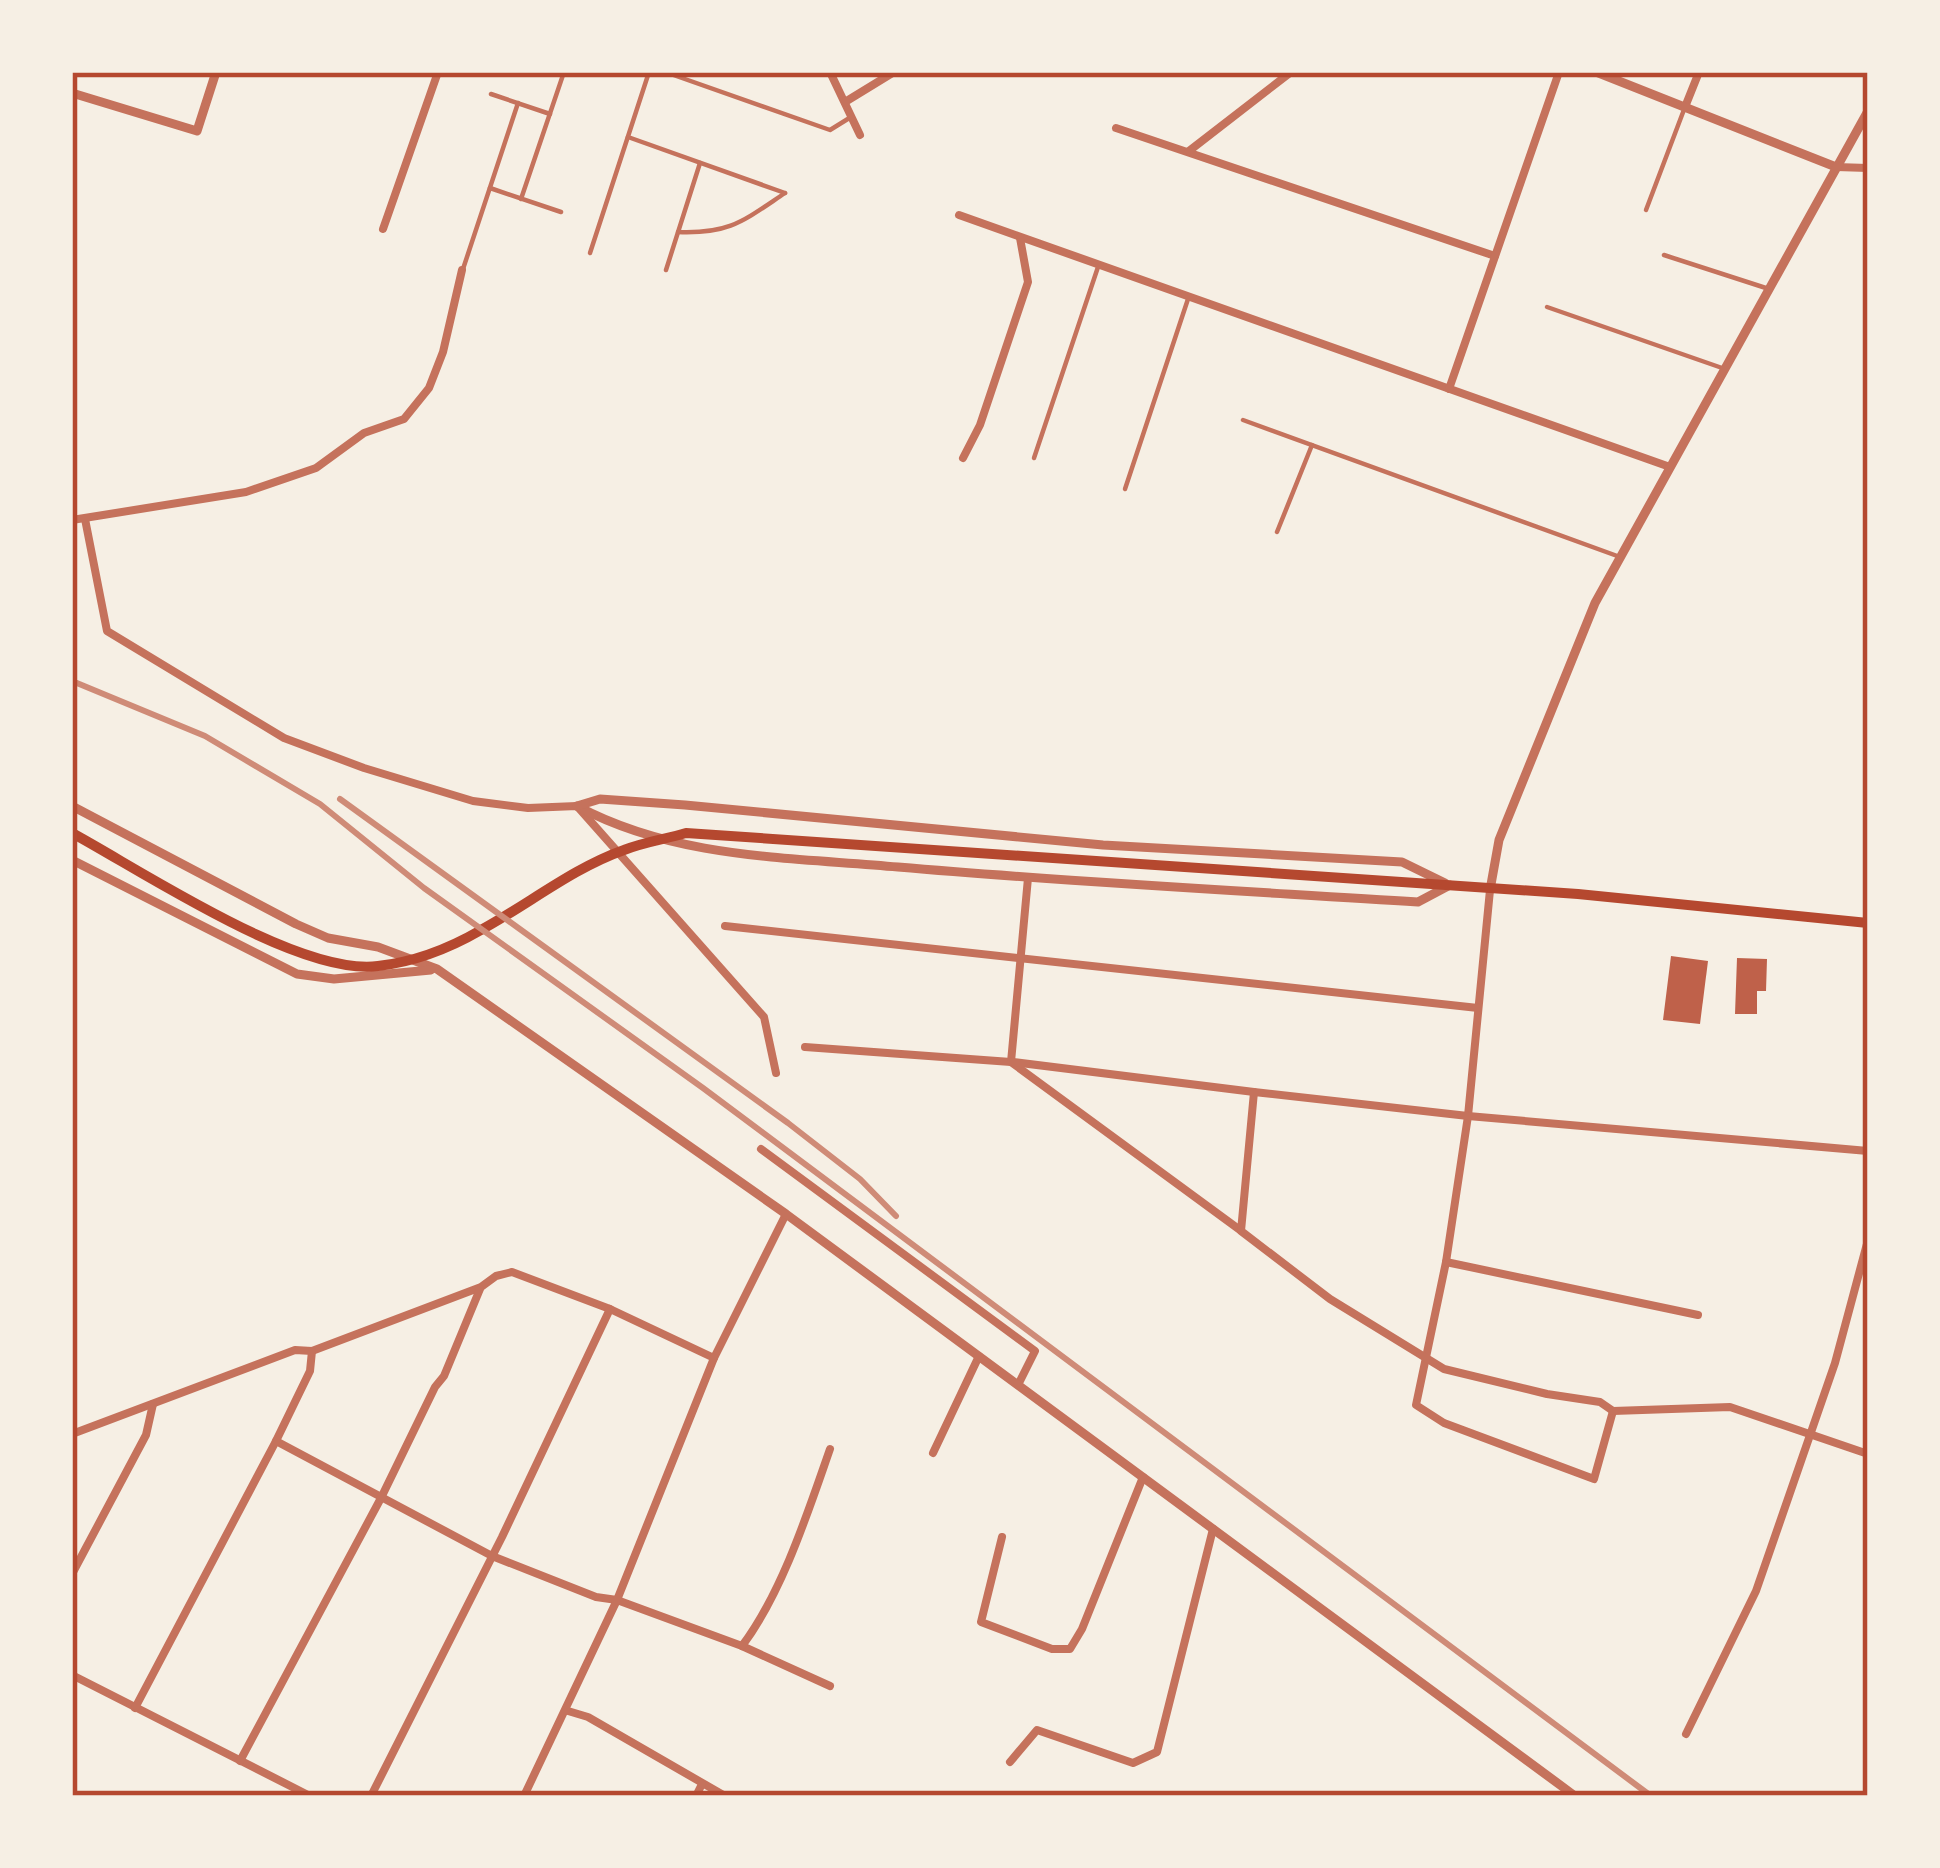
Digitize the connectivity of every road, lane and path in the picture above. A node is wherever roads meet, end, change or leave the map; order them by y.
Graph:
1 (216, 72) edge
2 (438, 72) edge
3 (564, 72) edge
4 (650, 72) edge
5 (665, 72) edge
6 (830, 72) edge
7 (894, 72) edge
8 (1292, 72) edge
9 (1558, 72) edge
10 (1596, 72) edge
11 (1699, 72) edge
12 (72, 93) edge
13 (491, 94) dead end
14 (844, 102) junction
15 (518, 104) junction
16 (1685, 107) junction
17 (1868, 111) edge
18 (550, 114) junction
19 (851, 116) junction
20 (1116, 128) dead end
21 (860, 135) dead end
22 (628, 137) junction
23 (1187, 152) junction
24 (700, 163) junction
25 (1836, 167) junction
26 (1868, 168) edge
27 (490, 188) junction
28 (521, 199) junction
29 (1646, 210) dead end
30 (562, 212) dead end
31 (959, 215) dead end
32 (383, 230) dead end
33 (678, 232) junction
34 (1020, 237) junction
35 (590, 253) dead end
36 (1664, 255) dead end
37 (1495, 256) junction
38 (1099, 265) junction
39 (462, 270) joint
40 (666, 270) dead end
41 (1768, 289) junction
42 (1189, 296) junction
43 (1547, 307) dead end
44 (1725, 369) junction
45 (1449, 388) junction
46 (1243, 420) dead end
47 (1312, 446) junction
48 (963, 458) dead end
49 (1034, 458) dead end
50 (1670, 466) junction
51 (1125, 489) dead end
52 (85, 519) junction
53 (72, 520) edge
54 (1277, 532) dead end
55 (1621, 556) junction
56 (72, 806) edge
57 (578, 806) junction
58 (72, 833) edge
59 (72, 860) edge
60 (1028, 878) junction
61 (1450, 885) junction
62 (1490, 890) junction
63 (1868, 923) edge
64 (725, 926) dead end
65 (378, 947) junction
66 (1024, 956) junction
67 (437, 969) junction
68 (372, 977) junction
69 (1478, 1008) junction
70 (805, 1047) dead end
71 (1011, 1062) junction
72 (776, 1073) dead end
73 (1254, 1092) junction
74 (1468, 1116) junction
75 (761, 1148) dead end
76 (1868, 1150) edge
77 (786, 1214) junction
78 (1241, 1231) junction
79 (1868, 1240) edge
80 (1446, 1262) junction
81 (481, 1287) junction
82 (610, 1309) junction
83 (1698, 1315) dead end
84 (312, 1351) junction
85 (1424, 1353) junction
86 (979, 1356) junction
87 (714, 1358) junction
88 (1018, 1385) junction
89 (153, 1404) junction
90 (1613, 1411) junction
91 (72, 1434) edge
92 (1810, 1436) junction
93 (276, 1442) junction
94 (830, 1449) dead end
95 (933, 1453) dead end
96 (1868, 1454) edge
97 (1143, 1477) junction
98 (381, 1498) junction
99 (1213, 1529) junction
100 (1002, 1537) dead end
101 (492, 1556) junction
102 (72, 1574) edge
103 (617, 1600) junction
104 (742, 1646) junction
105 (72, 1675) edge
106 (830, 1686) dead end
107 (135, 1708) junction
108 (568, 1711) junction
109 (1686, 1734) dead end
110 (240, 1761) junction
111 (1010, 1762) dead end
112 (703, 1784) junction
113 (310, 1796) edge
114 (370, 1796) edge
115 (524, 1796) edge
116 (696, 1796) edge
117 (724, 1796) edge
118 (1576, 1796) edge

1 - 12 street
2 - 32 street
3 - 18 lane
4 - 22 lane
5 - 19 lane
6 - 14 street
7 - 14 street
8 - 23 street
9 - 37 street
10 - 16 street
11 - 16 street
13 - 15 lane
14 - 19 street
15 - 18 lane
15 - 27 lane
16 - 25 street
16 - 29 lane
17 - 25 street
18 - 28 lane
19 - 21 street
20 - 23 street
22 - 24 lane
22 - 35 lane
23 - 37 street
24 - 33 lane
24 - 33 lane
25 - 26 street
25 - 41 street
27 - 28 lane
27 - 39 lane
28 - 30 lane
31 - 34 street
33 - 40 lane
34 - 38 street
34 - 48 street
36 - 41 lane
37 - 45 street
38 - 42 street
38 - 49 lane
39 - 52 street
41 - 44 street
42 - 45 street
42 - 51 lane
43 - 44 lane
44 - 50 street
45 - 50 street
46 - 47 lane
47 - 54 lane
47 - 55 lane
50 - 55 street
52 - 53 street
52 - 57 street
55 - 62 street
56 - 65 street
57 - 60 street
57 - 61 street
57 - 72 street
58 - 61 main road
59 - 68 street
60 - 61 street
60 - 66 street
61 - 62 main road
62 - 63 main road
62 - 69 street
64 - 66 street
65 - 67 street
65 - 68 street
66 - 69 street
66 - 71 street
67 - 68 street
67 - 77 street
69 - 74 street
70 - 71 street
71 - 73 street
71 - 78 street
73 - 74 street
73 - 78 street
74 - 76 street
74 - 80 street
75 - 88 street
77 - 86 street
77 - 87 street
78 - 85 street
79 - 92 street
80 - 83 street
80 - 85 street
81 - 82 street
81 - 84 street
81 - 98 street
82 - 87 street
82 - 101 street
84 - 89 street
84 - 93 street
85 - 90 street
85 - 90 street
86 - 88 street
86 - 95 street
87 - 103 street
88 - 97 street
89 - 91 street
89 - 102 street
90 - 92 street
92 - 96 street
92 - 109 street
93 - 98 street
93 - 107 street
94 - 104 street
97 - 99 street
97 - 100 street
98 - 101 street
98 - 110 street
99 - 111 street
99 - 118 street
101 - 103 street
101 - 114 street
103 - 104 street
103 - 108 street
104 - 106 street
105 - 107 street
107 - 110 street
108 - 112 street
108 - 115 street
110 - 113 street
112 - 116 street
112 - 117 street

